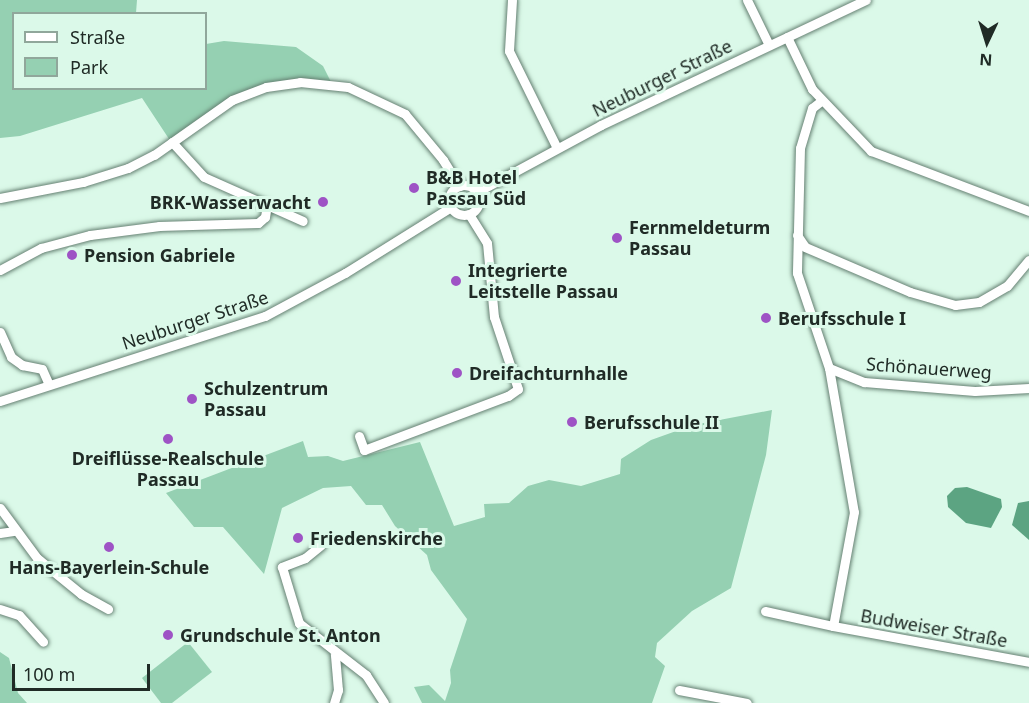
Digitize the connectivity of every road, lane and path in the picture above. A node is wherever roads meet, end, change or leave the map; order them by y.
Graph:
1 (512, 0) edge
2 (747, 0) edge
3 (866, 0) edge
4 (787, 37) junction
5 (769, 45) junction
6 (821, 101) junction
7 (172, 142) junction
8 (557, 148) junction
9 (459, 186) junction
10 (477, 192) junction
11 (0, 198) edge
12 (267, 205) junction
13 (451, 207) junction
14 (1029, 211) edge
15 (469, 214) junction
16 (303, 221) dead end
17 (796, 235) junction
18 (1029, 260) edge
19 (0, 270) edge
20 (0, 332) edge
21 (829, 368) junction
22 (49, 385) junction
23 (1029, 388) edge
24 (0, 401) edge
25 (359, 436) dead end
26 (0, 508) edge
27 (15, 531) junction
28 (0, 533) edge
29 (321, 544) dead end
30 (0, 609) edge
31 (108, 609) dead end
32 (765, 611) dead end
33 (833, 626) junction
34 (43, 642) dead end
35 (335, 654) junction
36 (1029, 662) edge
37 (679, 690) dead end
38 (334, 703) edge
39 (384, 703) edge
40 (747, 703) edge

1 - 8 street
2 - 5 street
3 - 4 street, Neuburger Straße
4 - 5 street, Neuburger Straße
4 - 6 street
5 - 8 street, Neuburger Straße
6 - 14 street
6 - 17 street
7 - 9 street
7 - 11 street
7 - 12 street
8 - 10 street, Neuburger Straße
9 - 10 street
9 - 13 street
10 - 15 street
12 - 16 street
12 - 19 street
13 - 15 street
13 - 22 street, Neuburger Straße
15 - 25 street
17 - 18 street
17 - 21 street
20 - 22 street
21 - 23 street, Schönauerweg
21 - 33 street, Budweiser Straße
22 - 24 street, Neuburger Straße
26 - 27 street
27 - 28 street
27 - 31 street
29 - 35 street
30 - 34 street
32 - 33 street, Budweiser Straße
33 - 36 street, Budweiser Straße
35 - 38 street
35 - 39 street
37 - 40 street

